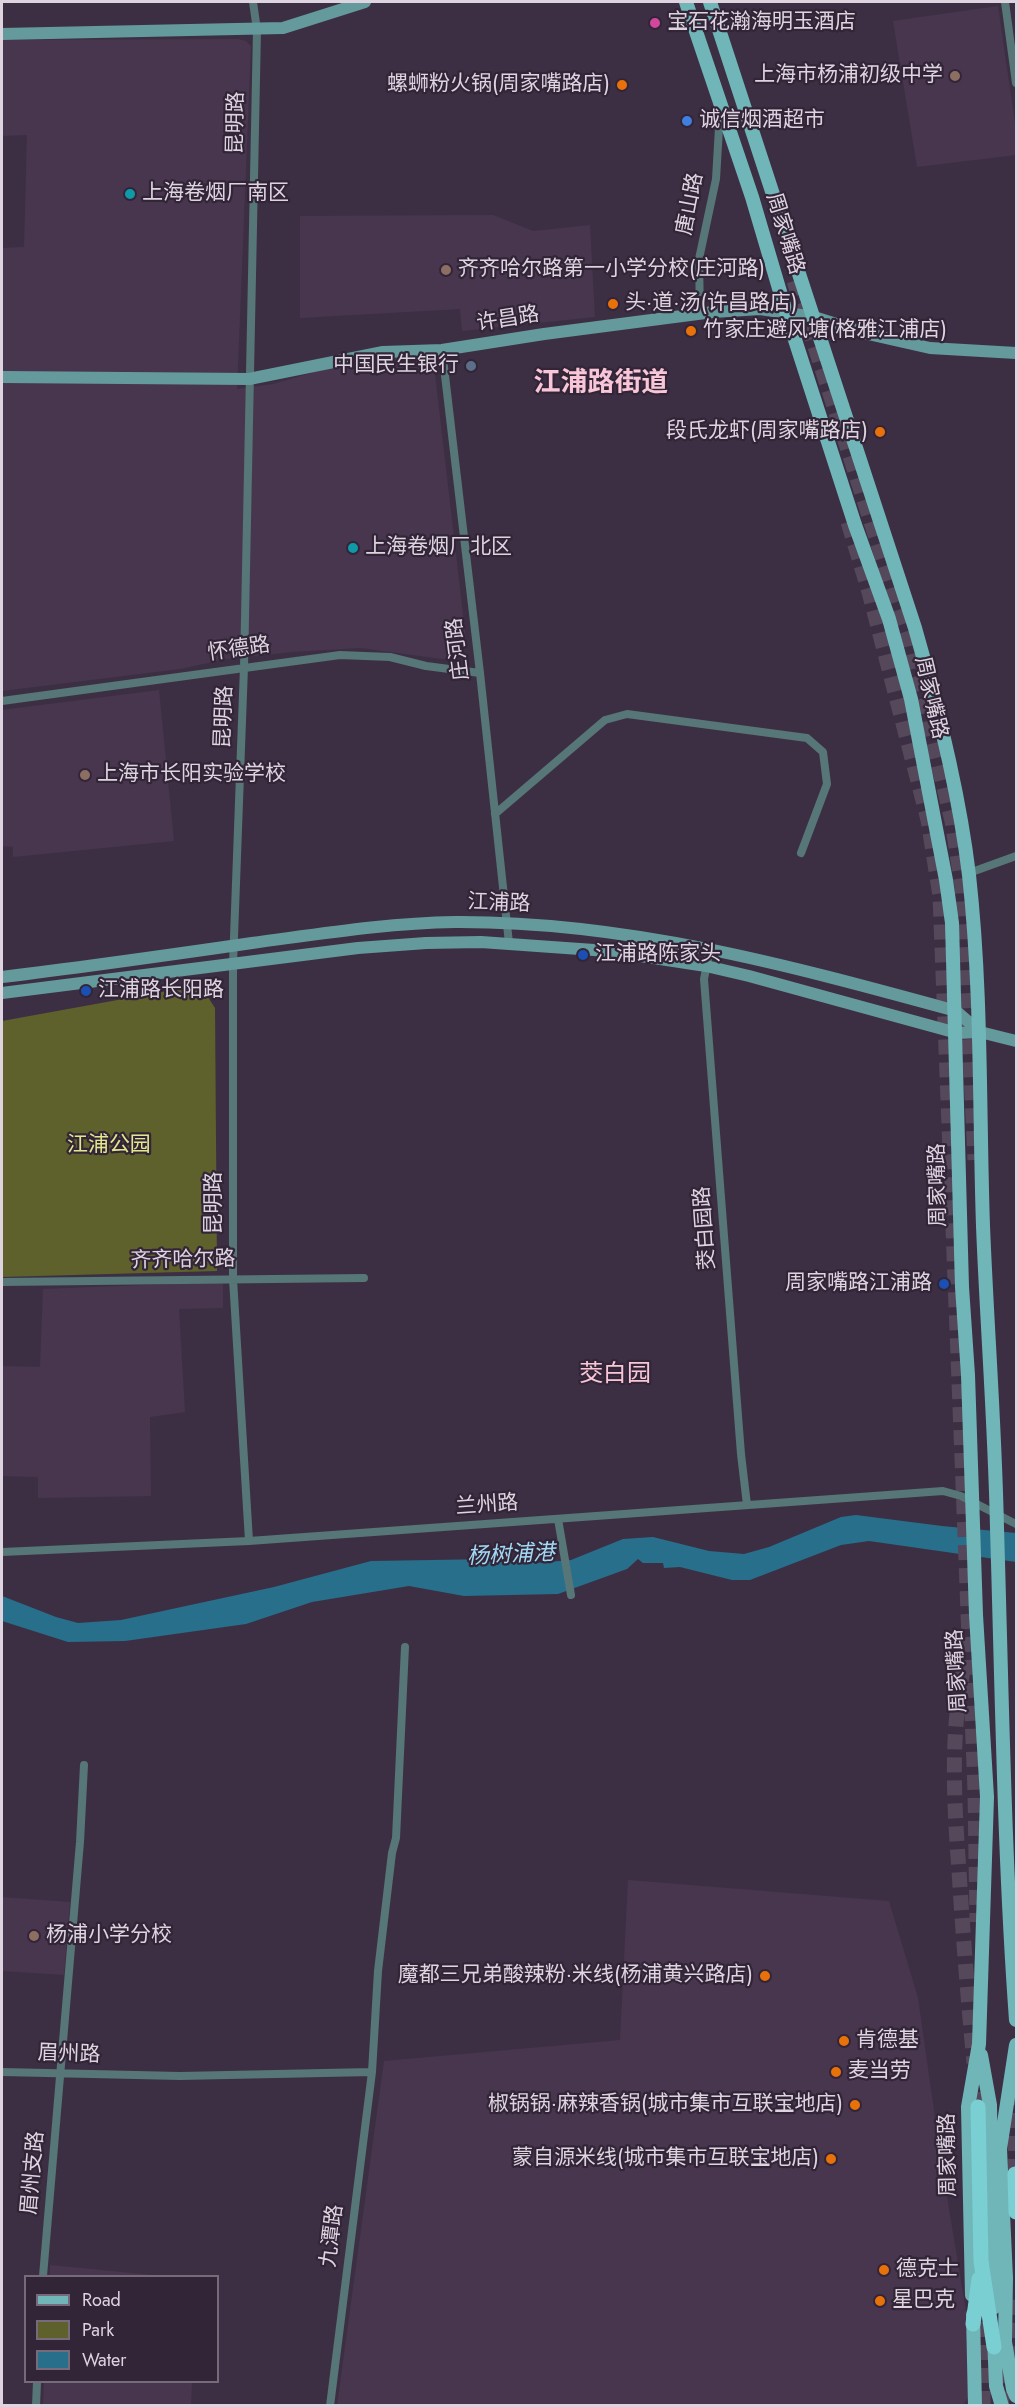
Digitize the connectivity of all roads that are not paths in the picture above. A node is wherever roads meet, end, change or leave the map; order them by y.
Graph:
1 (253, 2) edge
2 (365, 2) edge
3 (686, 2) edge
4 (710, 2) edge
5 (1005, 2) edge
6 (257, 30) junction
7 (2, 34) edge
8 (1017, 83) edge
9 (720, 102) junction
10 (786, 312) junction
11 (700, 314) junction
12 (814, 317) junction
13 (442, 350) junction
14 (1017, 353) edge
15 (2, 377) edge
16 (249, 379) junction
17 (244, 667) junction
18 (480, 673) junction
19 (2, 701) edge
20 (495, 814) junction
21 (801, 853) dead end
22 (1017, 856) edge
23 (969, 873) junction
24 (507, 923) junction
25 (509, 944) junction
26 (235, 945) junction
27 (710, 949) junction
28 (233, 964) junction
29 (706, 966) junction
30 (2, 976) edge
31 (2, 993) edge
32 (956, 1011) junction
33 (980, 1032) junction
34 (957, 1033) junction
35 (1017, 1041) edge
36 (364, 1278) dead end
37 (233, 1279) junction
38 (2, 1282) edge
39 (972, 1501) junction
40 (747, 1505) junction
41 (558, 1519) junction
42 (997, 1523) junction
43 (1017, 1524) edge
44 (249, 1541) junction
45 (2, 1552) edge
46 (571, 1595) dead end
47 (405, 1647) dead end
48 (84, 1764) dead end
49 (1016, 2011) edge
50 (979, 2044) junction
51 (1017, 2044) edge
52 (2, 2072) edge
53 (60, 2072) junction
54 (372, 2072) junction
55 (978, 2107) tunnel mouth
56 (1015, 2174) dead end
57 (1017, 2212) edge
58 (981, 2261) junction
59 (44, 2275) edge
60 (973, 2324) junction
61 (994, 2347) junction
62 (37, 2383) edge
63 (1017, 2396) edge
64 (36, 2406) edge
65 (330, 2406) edge
66 (975, 2406) edge
67 (1002, 2406) edge

1 - 6 street, 昆明路
2 - 6 main road
3 - 9 main road, 周家嘴路
4 - 12 main road, 周家嘴路
5 - 8 street
6 - 7 main road
6 - 16 street, 昆明路
9 - 10 main road, 周家嘴路
9 - 11 street, 唐山路
10 - 11 main road, 许昌路
10 - 12 main road, 许昌路
10 - 32 main road, 周家嘴路
11 - 13 main road, 许昌路
12 - 14 main road, 许昌路
12 - 23 main road, 周家嘴路
13 - 16 main road, 许昌路
13 - 18 street, 庄河路
15 - 16 main road, 许昌路
16 - 17 street, 昆明路
17 - 18 street, 怀德路
17 - 19 street, 怀德路
17 - 26 street, 昆明路
18 - 20 street, 庄河路
20 - 21 street
20 - 24 street, 庄河路
22 - 23 street
23 - 33 main road, 周家嘴路
24 - 25 street, 庄河路
24 - 26 main road, 江浦路
24 - 27 main road, 江浦路
25 - 28 main road, 江浦路
25 - 29 main road, 江浦路
26 - 28 street, 昆明路
26 - 30 main road, 江浦路
27 - 29 street, 茭白园路
27 - 32 main road, 江浦路
28 - 31 main road, 江浦路
28 - 37 street, 昆明路
29 - 34 main road, 江浦路
29 - 40 street, 茭白园路
32 - 33 main road, 江浦路
32 - 34 main road, 周家嘴路
33 - 34 main road, 江浦路
33 - 35 main road, 江浦路
33 - 42 main road, 周家嘴路
34 - 39 main road, 周家嘴路
36 - 37 street, 齐齐哈尔路
37 - 38 street, 齐齐哈尔路
37 - 44 street, 昆明路
39 - 40 street, 兰州路
39 - 42 street, 兰州路
39 - 50 main road, 周家嘴路
40 - 41 street, 兰州路
41 - 44 street, 兰州路
41 - 46 street
42 - 43 street, 兰州路
42 - 49 main road, 周家嘴路
44 - 45 street, 兰州路
47 - 54 street, 九潭路
48 - 53 street, 眉州支路
50 - 60 main road, 周家嘴路
50 - 61 main road
51 - 63 main road
52 - 53 street, 眉州路
53 - 54 street, 眉州路
53 - 59 street, 眉州支路
54 - 65 street, 九潭路
55 - 58 highway
56 - 57 highway
58 - 60 highway
58 - 61 highway
60 - 66 main road, 周家嘴路
61 - 67 main road
62 - 64 street

